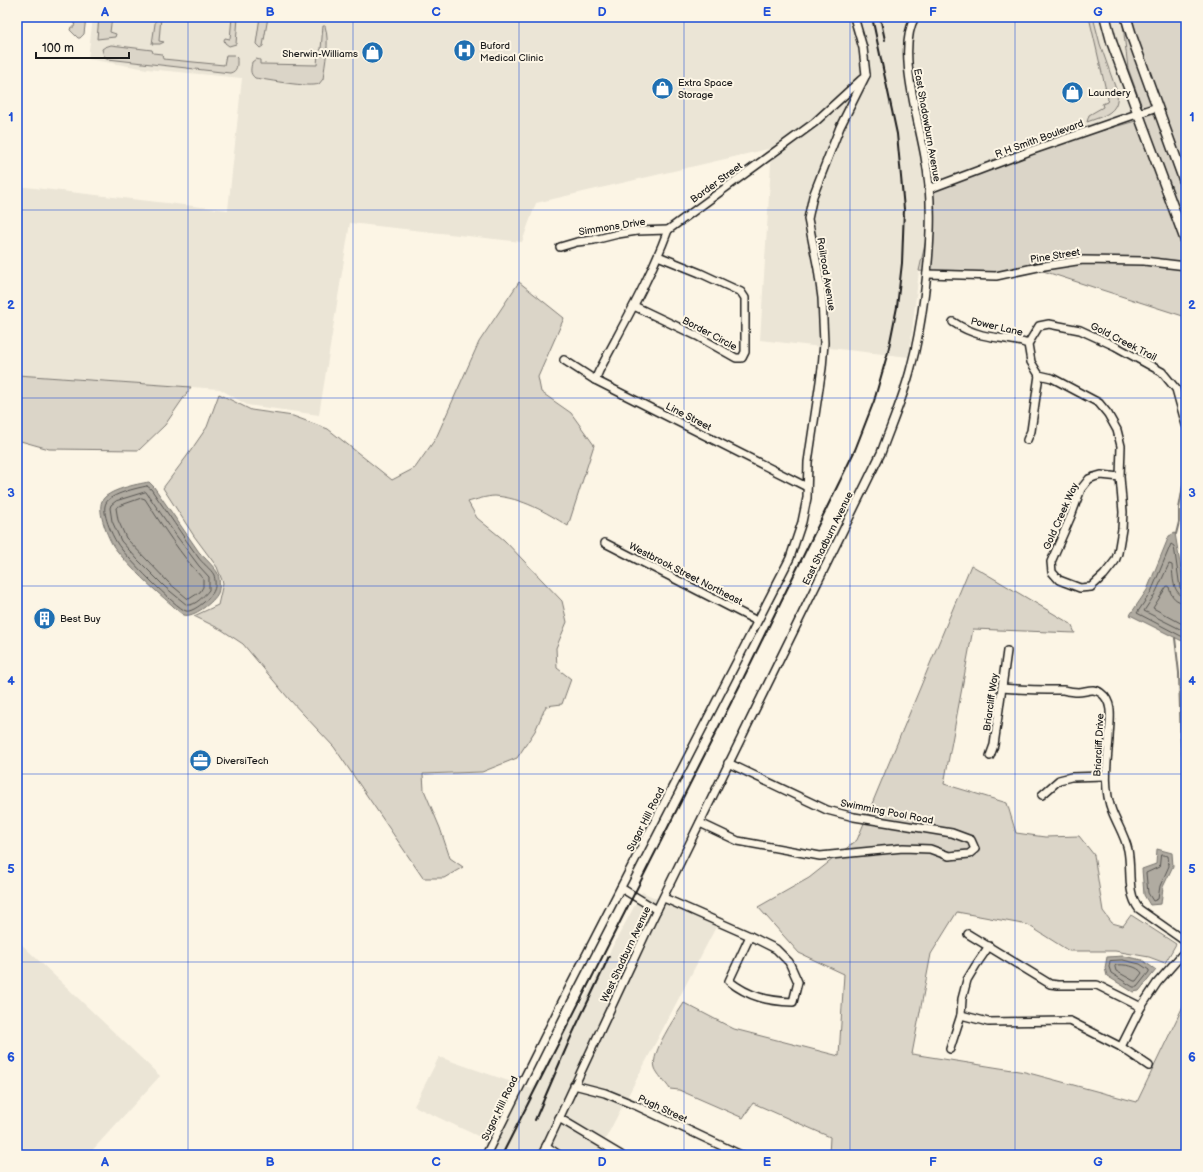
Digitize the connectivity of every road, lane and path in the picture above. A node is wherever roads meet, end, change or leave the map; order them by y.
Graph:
1 (854, 17) edge
2 (915, 17) edge
3 (1105, 17) edge
4 (1126, 17) edge
5 (866, 75) junction
6 (1157, 107) junction
7 (1138, 112) junction
8 (1186, 186) edge
9 (929, 189) junction
10 (668, 230) junction
11 (1186, 242) edge
12 (560, 247) dead end
13 (658, 256) junction
14 (1186, 266) edge
15 (927, 274) junction
16 (634, 306) junction
17 (953, 322) dead end
18 (1028, 344) junction
19 (564, 360) dead end
20 (1039, 374) junction
21 (595, 380) junction
22 (1186, 425) edge
23 (1027, 440) dead end
24 (1120, 477) junction
25 (807, 487) junction
26 (605, 543) dead end
27 (757, 621) junction
28 (1007, 651) dead end
29 (1002, 688) junction
30 (990, 756) dead end
31 (728, 763) junction
32 (1106, 776) junction
33 (1042, 795) dead end
34 (700, 823) junction
35 (621, 888) junction
36 (664, 898) junction
37 (657, 910) junction
38 (968, 934) dead end
39 (750, 936) junction
40 (1186, 942) edge
41 (989, 946) junction
42 (1186, 950) edge
43 (1141, 1007) junction
44 (960, 1015) junction
45 (1121, 1047) junction
46 (950, 1049) dead end
47 (1149, 1066) dead end
48 (574, 1085) junction
49 (559, 1118) junction
50 (546, 1146) junction
51 (544, 1154) edge
52 (486, 1155) edge
53 (559, 1155) edge
54 (621, 1155) edge
55 (741, 1155) edge

1 - 5 street
2 - 9 street, East Shadowburn Avenue
3 - 7 main road
4 - 6 main road
5 - 10 street, Border Street
5 - 25 street, Railroad Avenue
6 - 7 street, R H Smith Boulevard
6 - 8 main road
7 - 9 street, R H Smith Boulevard
7 - 11 main road
9 - 15 street, East Shadowburn Avenue
10 - 12 street, Simmons Drive
10 - 13 street
13 - 16 street
13 - 16 street, Border Circle
14 - 15 street, Pine Street
15 - 31 street, East Shadburn Avenue
16 - 21 street
17 - 18 street, Power Lane
18 - 20 street, Power Lane
18 - 22 street, Gold Creek Trail
19 - 21 street, Line Street
20 - 23 street
20 - 24 street, Gold Creek Way
21 - 25 street, Line Street
24 - 24 street, Gold Creek Way
25 - 27 street, Sugar Hill Road
26 - 27 street, Westbrook Street Northeast
27 - 35 street, Sugar Hill Road
28 - 29 street, Briarcliff Way
29 - 30 street, Briarcliff Way
29 - 32 street, Briarcliff Drive
31 - 34 street, West Shadburn Avenue
31 - 34 street, Swimming Pool Road
32 - 33 street
32 - 40 street, Briarcliff Drive
34 - 36 street, West Shadburn Avenue
35 - 37 street
35 - 52 street, Sugar Hill Road
36 - 37 street, West Shadburn Avenue
36 - 39 street
37 - 48 street, West Shadburn Avenue
38 - 41 street
39 - 39 street
41 - 43 street
41 - 44 street
42 - 43 street
43 - 45 street
44 - 45 street
44 - 46 street
45 - 47 street
48 - 49 street, West Shadburn Avenue
48 - 55 street, Pugh Street
49 - 50 street, West Shadburn Avenue
49 - 54 street
50 - 51 street, West Shadburn Avenue
50 - 53 street

